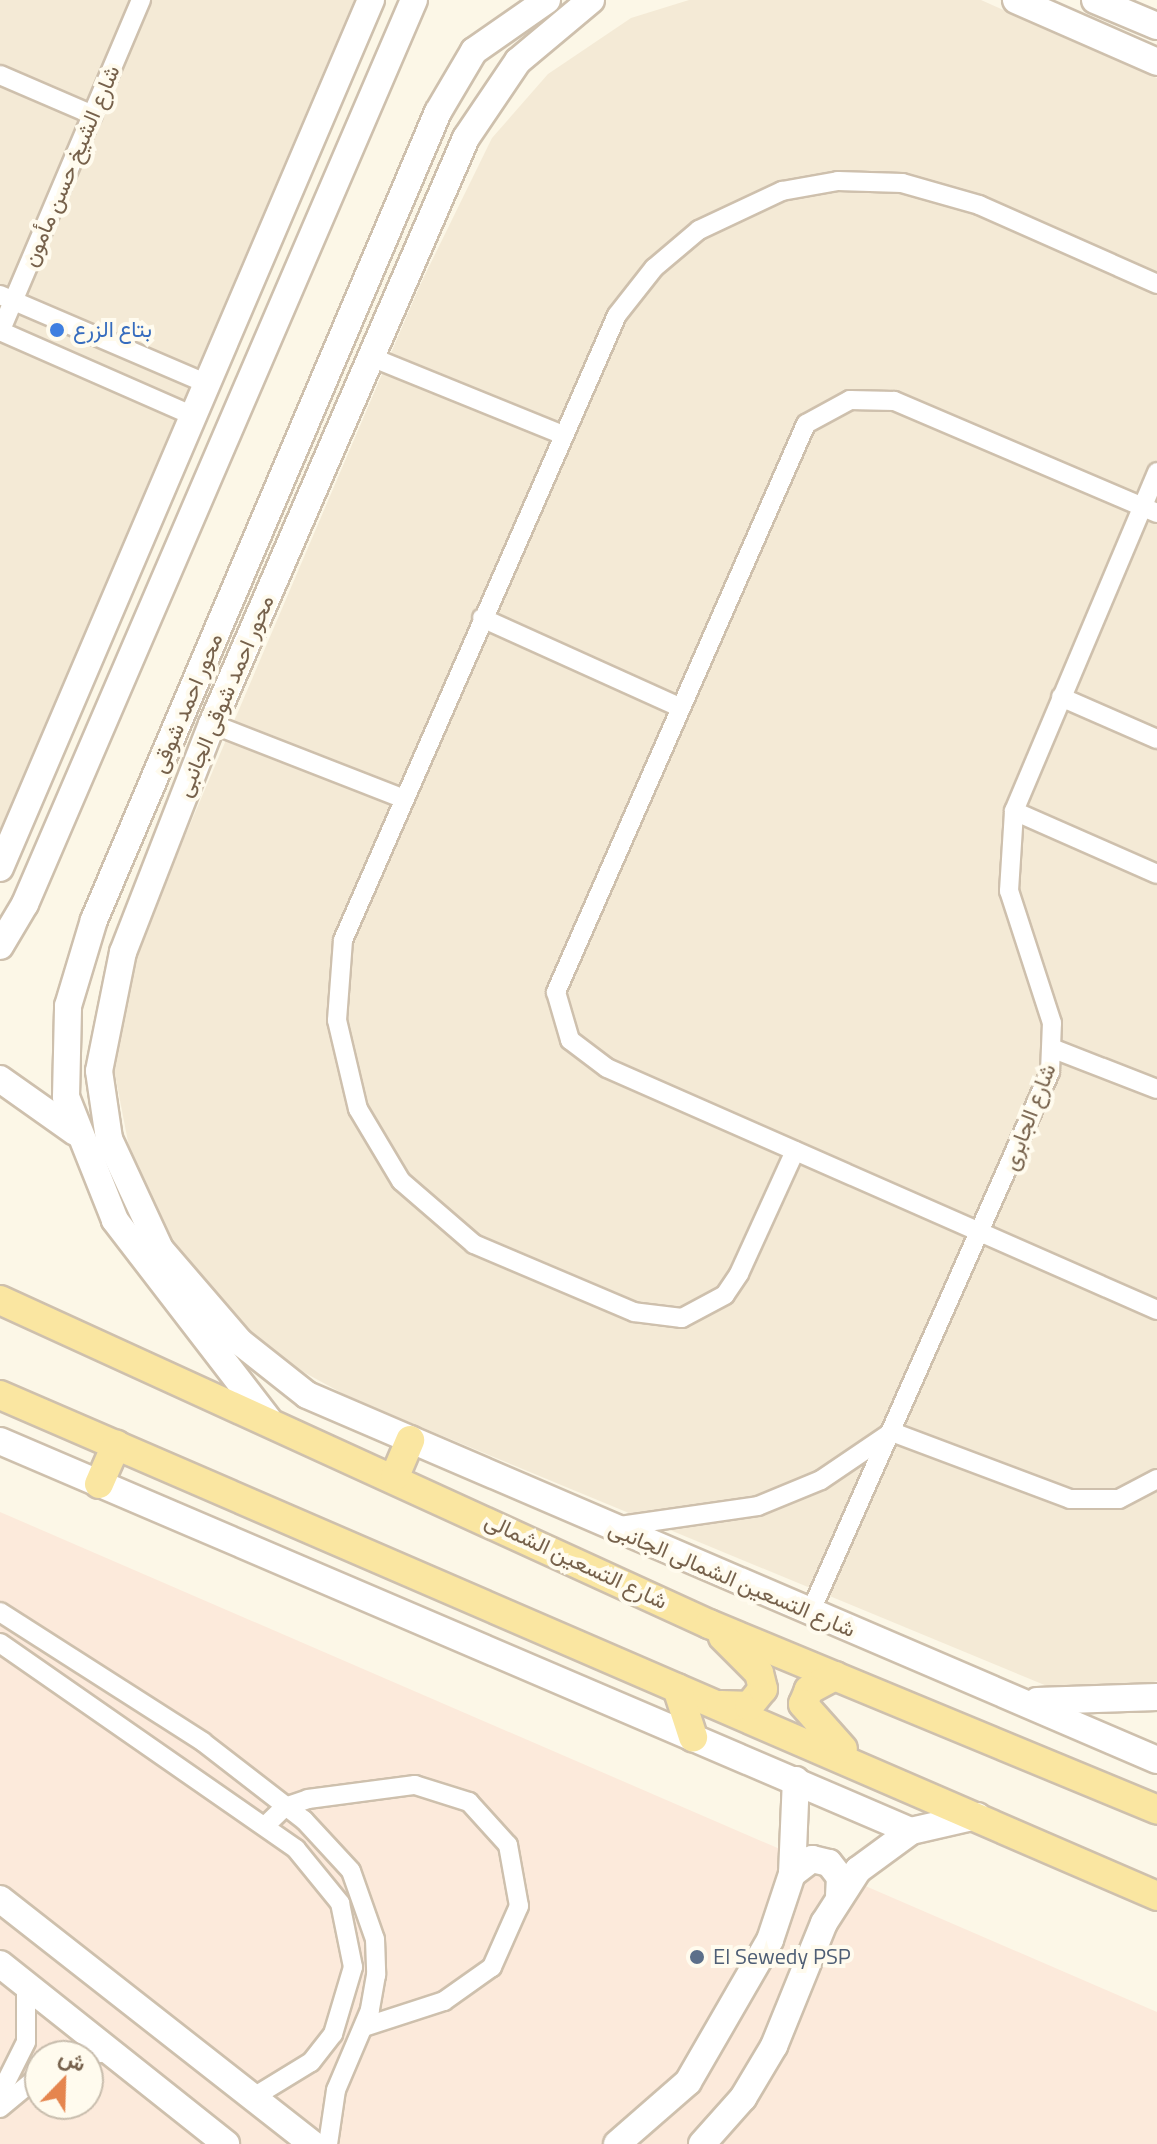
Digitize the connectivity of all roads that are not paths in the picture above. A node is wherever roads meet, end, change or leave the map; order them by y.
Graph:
1 (141, 0) edge
2 (371, 0) edge
3 (414, 0) edge
4 (547, 0) edge
5 (591, 0) edge
6 (1016, 0) edge
7 (1086, 0) edge
8 (1095, 0) edge
9 (1076, 26) junction
10 (1157, 26) edge
11 (1157, 62) edge
12 (0, 75) edge
13 (93, 115) junction
14 (1157, 284) edge
15 (7, 298) edge
16 (0, 332) edge
17 (371, 357) junction
18 (208, 384) junction
19 (194, 416) junction
20 (561, 434) junction
21 (1157, 472) edge
22 (1149, 510) edge
23 (482, 618) junction
24 (1061, 697) junction
25 (677, 706) junction
26 (212, 724) junction
27 (1157, 739) edge
28 (404, 799) junction
29 (1014, 811) junction
30 (0, 868) edge
31 (1157, 874) edge
32 (0, 946) edge
33 (1054, 1049) junction
34 (0, 1079) edge
35 (1157, 1089) edge
36 (75, 1132) junction
37 (795, 1151) junction
38 (981, 1233) junction
39 (0, 1300) edge
40 (1157, 1310) edge
41 (0, 1395) edge
42 (307, 1395) joint
43 (268, 1419) junction
44 (892, 1432) junction
45 (410, 1440) junction
46 (0, 1441) edge
47 (116, 1445) junction
48 (395, 1476) junction
49 (1157, 1479) edge
50 (99, 1484) junction
51 (608, 1526) junction
52 (0, 1612) edge
53 (810, 1613) junction
54 (709, 1624) junction
55 (0, 1643) edge
56 (835, 1676) junction
57 (677, 1688) junction
58 (1006, 1696) junction
59 (1157, 1697) edge
60 (716, 1704) junction
61 (693, 1737) junction
62 (1157, 1760) edge
63 (862, 1766) junction
64 (796, 1780) junction
65 (1155, 1804) edge
66 (285, 1807) junction
67 (977, 1816) junction
68 (265, 1826) junction
69 (911, 1831) junction
70 (792, 1874) junction
71 (839, 1895) junction
72 (1157, 1896) edge
73 (0, 1899) edge
74 (0, 1964) edge
75 (26, 1985) junction
76 (364, 2027) junction
77 (110, 2052) junction
78 (104, 2053) edge
79 (24, 2088) edge
80 (0, 2094) edge
81 (252, 2098) junction
82 (0, 2108) edge
83 (313, 2143) edge
84 (226, 2144) edge
85 (617, 2144) edge
86 (702, 2144) edge

1 - 13 street, شارع الشيخ حسن مأمون
2 - 18 street
3 - 32 street
4 - 36 street, محور احمد شوقى
5 - 17 street, محور احمد شوقى الجانبى
6 - 9 street
7 - 9 street
8 - 10 street
9 - 11 street
12 - 13 street
13 - 15 street, شارع الشيخ حسن مأمون
14 - 20 street
15 - 16 street, شارع الشيخ حسن مأمون
15 - 18 street
16 - 19 street
17 - 20 street
17 - 26 street, محور احمد شوقى الجانبى
18 - 19 street
19 - 30 street
20 - 23 street
21 - 22 street, شارع الجابرى
22 - 24 street, شارع الجابرى
22 - 25 street
23 - 25 street
23 - 28 street
24 - 27 street
24 - 29 street, شارع الجابرى
25 - 37 street
26 - 28 street
26 - 42 street, محور احمد شوقى الجانبى
28 - 37 street
29 - 31 street
29 - 33 street, شارع الجابرى
33 - 35 street
33 - 38 street, شارع الجابرى
34 - 36 street
36 - 43 street, محور احمد شوقى
37 - 38 street
38 - 40 street
38 - 44 street, شارع الجابرى
39 - 43 main road, شارع التسعين الشمالى
41 - 47 main road
42 - 45 street, شارع التسعين الشمالى الجانبى
43 - 48 main road, شارع التسعين الشمالى
44 - 49 street
44 - 51 street
44 - 53 street, شارع الجابرى
45 - 48 main road
45 - 51 street, شارع التسعين الشمالى الجانبى
46 - 50 street
47 - 50 main road
47 - 57 main road
48 - 54 main road, شارع التسعين الشمالى
50 - 61 street
51 - 53 street, شارع التسعين الشمالى الجانبى
52 - 66 street
53 - 58 street, شارع التسعين الشمالى الجانبى
54 - 56 main road, شارع التسعين الشمالى
54 - 60 main road
55 - 68 street
56 - 63 main road
56 - 65 main road, شارع التسعين الشمالى
57 - 60 main road
57 - 61 main road
58 - 59 street
58 - 62 street, شارع التسعين الشمالى الجانبى
60 - 63 main road
61 - 64 street
63 - 67 main road
64 - 69 street
64 - 70 street
66 - 68 street
66 - 76 street
66 - 76 street
67 - 69 street
67 - 72 main road
68 - 81 street
69 - 71 street
70 - 71 street
70 - 85 street
71 - 86 street
73 - 81 street
74 - 75 street
75 - 77 street
75 - 80 street
76 - 83 street
77 - 78 street
77 - 84 street
79 - 82 street
81 - 83 street

